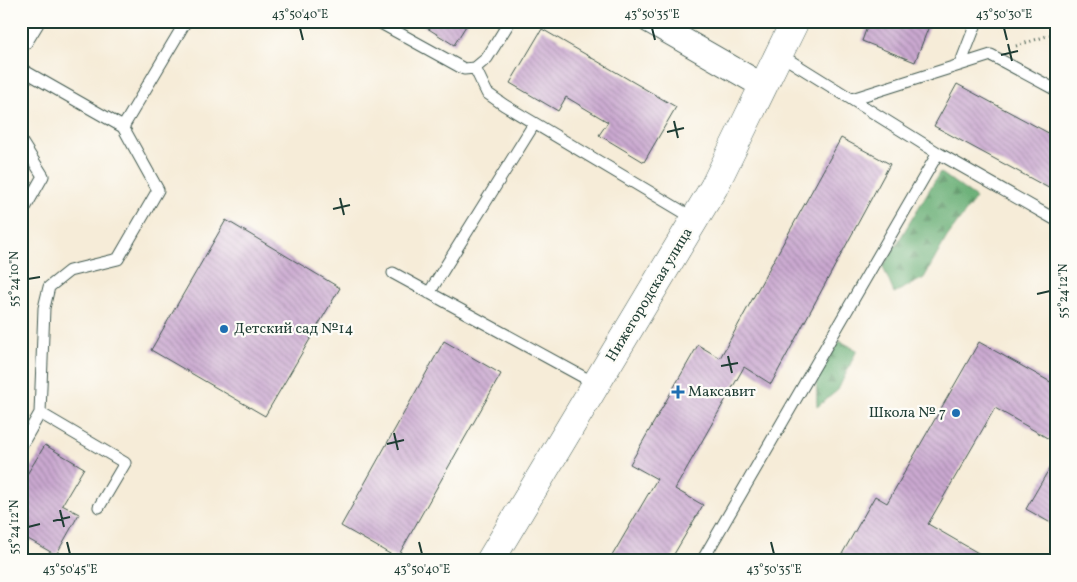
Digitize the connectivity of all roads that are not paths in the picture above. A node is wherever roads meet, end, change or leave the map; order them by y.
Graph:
1 (32, 21) edge
2 (186, 21) edge
3 (377, 21) edge
4 (510, 21) edge
5 (650, 21) edge
6 (795, 21) edge
7 (977, 21) edge
8 (21, 39) edge
9 (779, 54) junction
10 (960, 65) junction
11 (476, 68) junction
12 (21, 70) edge
13 (763, 86) junction
14 (1056, 90) edge
15 (852, 100) junction
16 (534, 124) junction
17 (123, 128) junction
18 (21, 141) edge
19 (938, 152) junction
20 (21, 215) edge
21 (695, 219) junction
22 (1056, 220) edge
23 (393, 273) dead end
24 (429, 293) junction
25 (596, 384) junction
26 (40, 413) junction
27 (21, 446) edge
28 (99, 507) dead end
29 (490, 561) edge
30 (702, 561) edge

1 - 8 street
2 - 17 lane
3 - 11 lane
4 - 11 lane
5 - 13 street
6 - 9 street, Нижегородская улица
7 - 10 lane
9 - 13 street, Нижегородская улица
9 - 15 lane
10 - 14 lane
10 - 15 lane
11 - 16 lane
12 - 17 lane
13 - 21 street, Нижегородская улица
15 - 19 lane
16 - 21 lane
16 - 24 lane
17 - 26 lane
18 - 20 lane
19 - 22 lane
19 - 30 lane
21 - 25 street, Нижегородская улица
23 - 24 lane
24 - 25 lane
25 - 29 street, Нижегородская улица
26 - 27 lane
26 - 28 lane

